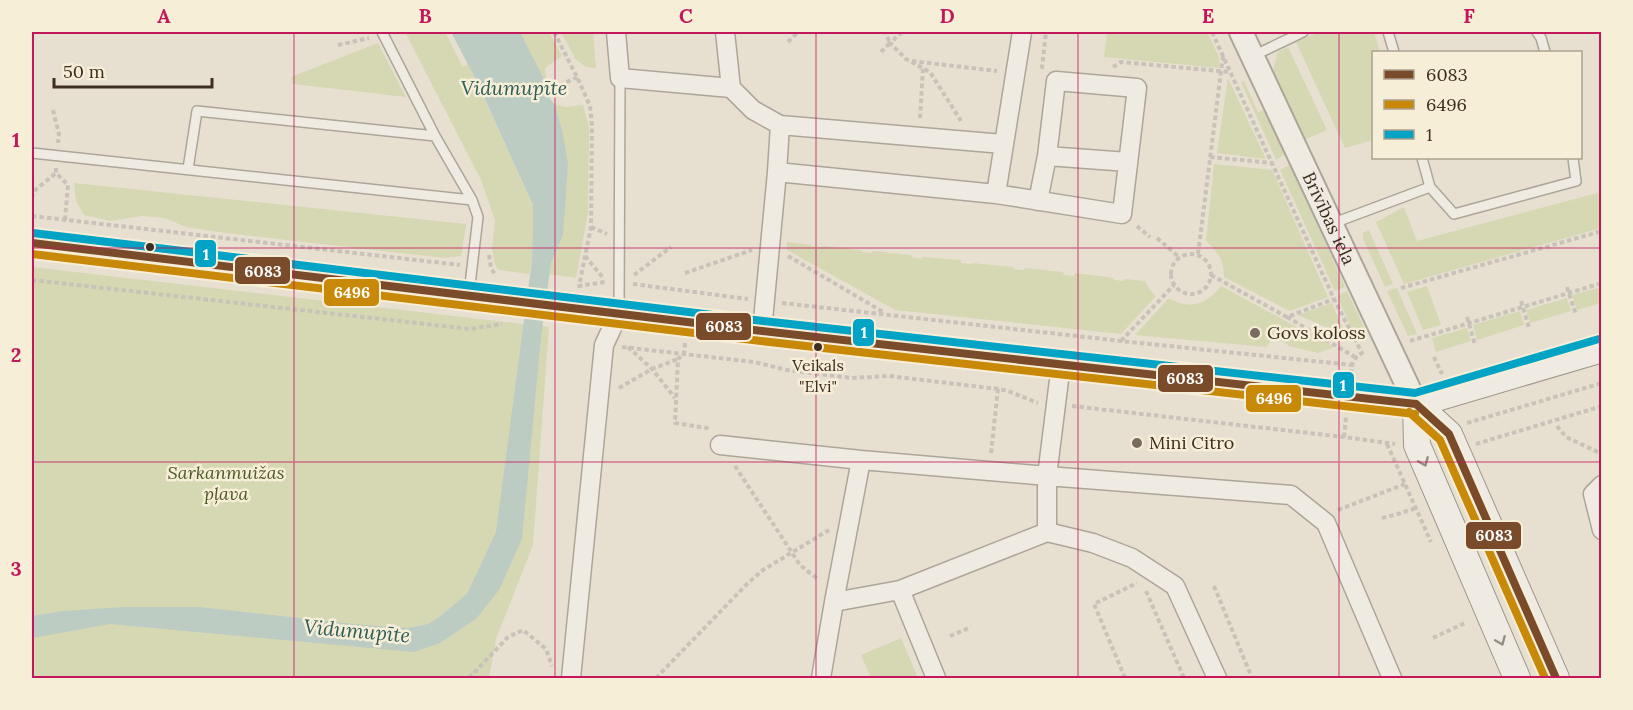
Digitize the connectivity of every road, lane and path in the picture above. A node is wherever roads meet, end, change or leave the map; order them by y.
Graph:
1 (554, 32) edge
2 (616, 32) edge
3 (725, 32) edge
4 (798, 32) edge
5 (885, 32) edge
6 (902, 32) edge
7 (1022, 32) edge
8 (1047, 32) edge
9 (1212, 32) edge
10 (1241, 32) edge
11 (1304, 32) edge
12 (1388, 32) edge
13 (1537, 32) edge
14 (378, 34) edge
15 (788, 42) dead end
16 (890, 44) junction
17 (338, 45) dead end
18 (1394, 51) edge
19 (1545, 51) edge
20 (881, 52) dead end
21 (1223, 56) junction
22 (1253, 56) junction
23 (909, 61) junction
24 (923, 68) junction
25 (1054, 68) dead end
26 (1111, 68) dead end
27 (1221, 71) junction
28 (1006, 72) dead end
29 (1231, 72) junction
30 (578, 77) junction
31 (620, 78) junction
32 (730, 88) junction
33 (552, 89) dead end
34 (53, 110) dead end
35 (919, 124) dead end
36 (780, 125) junction
37 (435, 136) junction
38 (978, 141) junction
39 (58, 144) dead end
40 (1003, 144) junction
41 (32, 153) edge
42 (1047, 156) junction
43 (1210, 157) junction
44 (1422, 159) edge
45 (1573, 159) edge
46 (1128, 162) junction
47 (1273, 163) junction
48 (56, 167) dead end
49 (188, 169) junction
50 (777, 172) junction
51 (56, 173) junction
52 (1430, 187) junction
53 (996, 194) junction
54 (32, 198) edge
55 (472, 200) junction
56 (1038, 201) junction
57 (32, 216) edge
58 (65, 220) junction
59 (1331, 224) junction
60 (1602, 231) edge
61 (1157, 238) dead end
62 (32, 243) edge
63 (671, 247) dead end
64 (775, 248) junction
65 (1198, 254) junction
66 (585, 256) junction
67 (1179, 257) junction
68 (472, 266) junction
69 (492, 268) dead end
70 (685, 273) dead end
71 (1211, 276) junction
72 (32, 280) edge
73 (1602, 283) edge
74 (1174, 285) junction
75 (1567, 287) dead end
76 (1401, 288) dead end
77 (1569, 293) junction
78 (468, 296) junction
79 (581, 297) junction
80 (1334, 299) junction
81 (764, 300) junction
82 (1521, 301) dead end
83 (1523, 307) junction
84 (619, 313) junction
85 (889, 315) junction
86 (1576, 315) dead end
87 (1287, 317) junction
88 (1467, 317) dead end
89 (502, 324) dead end
90 (1468, 324) junction
91 (1529, 328) dead end
92 (762, 331) junction
93 (1121, 341) junction
94 (1407, 342) dead end
95 (1475, 345) dead end
96 (628, 347) dead end
97 (1602, 349) edge
98 (1362, 352) dead end
99 (684, 354) dead end
100 (1355, 357) dead end
101 (678, 359) junction
102 (1061, 364) junction
103 (1352, 364) dead end
104 (652, 369) junction
105 (1602, 383) edge
106 (617, 389) dead end
107 (998, 389) dead end
108 (676, 399) junction
109 (1416, 404) junction
110 (1602, 406) edge
111 (1557, 426) dead end
112 (1449, 434) junction
113 (1387, 444) dead end
114 (1476, 444) dead end
115 (720, 445) junction
116 (1417, 445) junction
117 (1602, 454) edge
118 (861, 460) junction
119 (988, 472) junction
120 (1047, 476) junction
121 (1602, 485) edge
122 (1416, 507) dead end
123 (851, 516) junction
124 (1382, 518) dead end
125 (1602, 530) edge
126 (1047, 532) junction
127 (792, 553) junction
128 (1214, 586) dead end
129 (900, 590) junction
130 (834, 602) junction
131 (1467, 622) dead end
132 (971, 627) dead end
133 (950, 636) dead end
134 (1433, 638) dead end
135 (553, 669) dead end
136 (471, 677) edge
137 (571, 678) edge
138 (656, 678) edge
139 (822, 678) edge
140 (936, 678) edge
141 (1125, 678) edge
142 (1184, 678) edge
143 (1217, 678) edge
144 (1252, 678) edge
145 (1392, 678) edge
146 (1518, 678) edge
147 (1556, 678) edge

1 - 30 path
2 - 31 street
3 - 32 street
4 - 15 path
5 - 16 path
6 - 16 path
7 - 40 street
8 - 25 path
9 - 21 path
10 - 22 street, Brīvības iela
11 - 22 lane
12 - 18 lane
13 - 19 lane
14 - 17 path
14 - 37 lane
16 - 20 path
16 - 23 path
21 - 27 path
21 - 29 path
22 - 59 street, Brīvības iela
23 - 24 path
23 - 28 path
24 - 35 path
24 - 38 path
26 - 27 path
27 - 29 path
27 - 43 path
29 - 47 path
30 - 33 path
30 - 66 path
31 - 32 street
31 - 84 lane
32 - 36 street
34 - 39 path
36 - 38 street
36 - 50 street
37 - 49 lane
37 - 55 lane
38 - 40 street
40 - 53 street
41 - 49 lane
42 - 46 street
42 - 46 street
42 - 56 street
43 - 47 path
43 - 65 path
44 - 52 lane
45 - 52 lane
46 - 56 street
47 - 80 path
48 - 51 path
49 - 55 lane
50 - 53 street
50 - 64 street
51 - 54 path
51 - 58 path
52 - 59 lane
53 - 56 street
55 - 68 lane
57 - 58 path
58 - 68 path
59 - 109 street, Brīvības iela
60 - 76 path
61 - 67 path
62 - 78 main road
63 - 81 path
64 - 70 path
64 - 81 street
64 - 85 path
65 - 67 path
65 - 71 path
66 - 79 path
66 - 79 path
67 - 74 path
68 - 69 path
68 - 78 lane
71 - 74 path
71 - 87 path
72 - 89 path
73 - 77 path
74 - 93 path
75 - 77 path
77 - 83 path
77 - 86 path
78 - 79 main road
79 - 84 main road
80 - 87 path
80 - 98 path
81 - 85 path
81 - 92 street
82 - 83 path
83 - 90 path
83 - 91 path
84 - 92 main road
84 - 137 street
85 - 93 path
87 - 100 path
88 - 90 path
90 - 94 path
90 - 95 path
92 - 102 main road
93 - 103 path
96 - 104 path
97 - 109 main road
99 - 101 path
101 - 104 path
101 - 108 path
102 - 109 main road
102 - 120 street
104 - 106 path
104 - 108 path
105 - 112 path
107 - 119 path
108 - 115 path
109 - 112 main road, Brīvības iela
109 - 116 main road, Brīvības iela
110 - 114 path
111 - 117 path
112 - 147 main road, Brīvības iela
113 - 116 path
115 - 118 street
115 - 127 path
116 -> 146 main road, Brīvības iela
118 - 119 street
118 - 123 street
119 - 120 street
120 - 126 street
120 - 145 street
121 - 125 street
122 - 124 path
123 - 127 path
123 - 130 street
126 - 129 street
126 - 143 street
127 - 130 path
127 - 138 path
128 - 144 path
129 - 130 street
129 - 140 street
130 - 139 street
131 - 134 path
132 - 133 path
135 - 136 path
141 - 142 path

